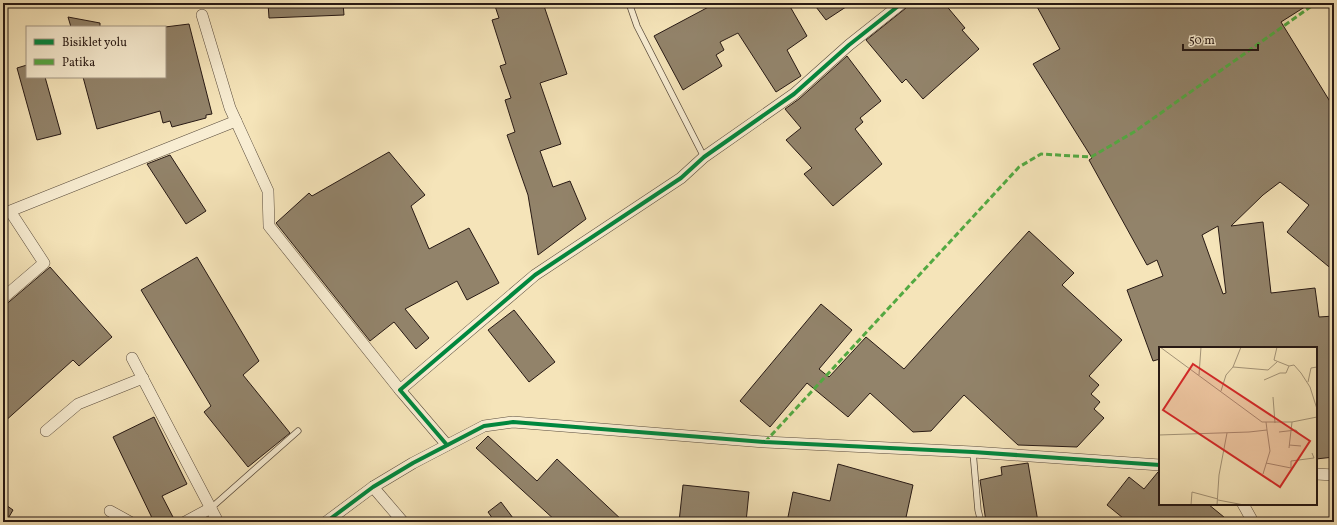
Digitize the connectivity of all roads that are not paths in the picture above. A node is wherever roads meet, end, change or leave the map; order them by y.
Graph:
1 (629, 3) edge
2 (902, 3) edge
3 (202, 15) dead end
4 (236, 121) junction
5 (704, 157) junction
6 (3, 298) edge
7 (132, 358) dead end
8 (143, 378) junction
9 (400, 390) junction
10 (46, 431) dead end
11 (298, 431) dead end
12 (447, 445) junction
13 (973, 452) junction
14 (1159, 465) edge
15 (1317, 474) edge
16 (1334, 475) edge
17 (373, 487) junction
18 (1243, 505) edge
19 (211, 508) junction
20 (110, 511) dead end
21 (130, 522) edge
22 (186, 522) edge
23 (218, 522) edge
24 (326, 522) edge
25 (404, 522) edge
26 (981, 522) edge
27 (1253, 522) edge

1 - 5 lane
2 - 5 street
3 - 4 street
4 - 6 street
4 - 9 street
5 - 9 street
7 - 8 street
8 - 10 street
8 - 19 street
9 - 12 street
11 - 19 lane
12 - 13 street
12 - 17 street
13 - 14 street
13 - 26 lane
15 - 16 street
17 - 24 street
17 - 25 street
18 - 27 street
19 - 22 street
19 - 23 street
20 - 21 street

